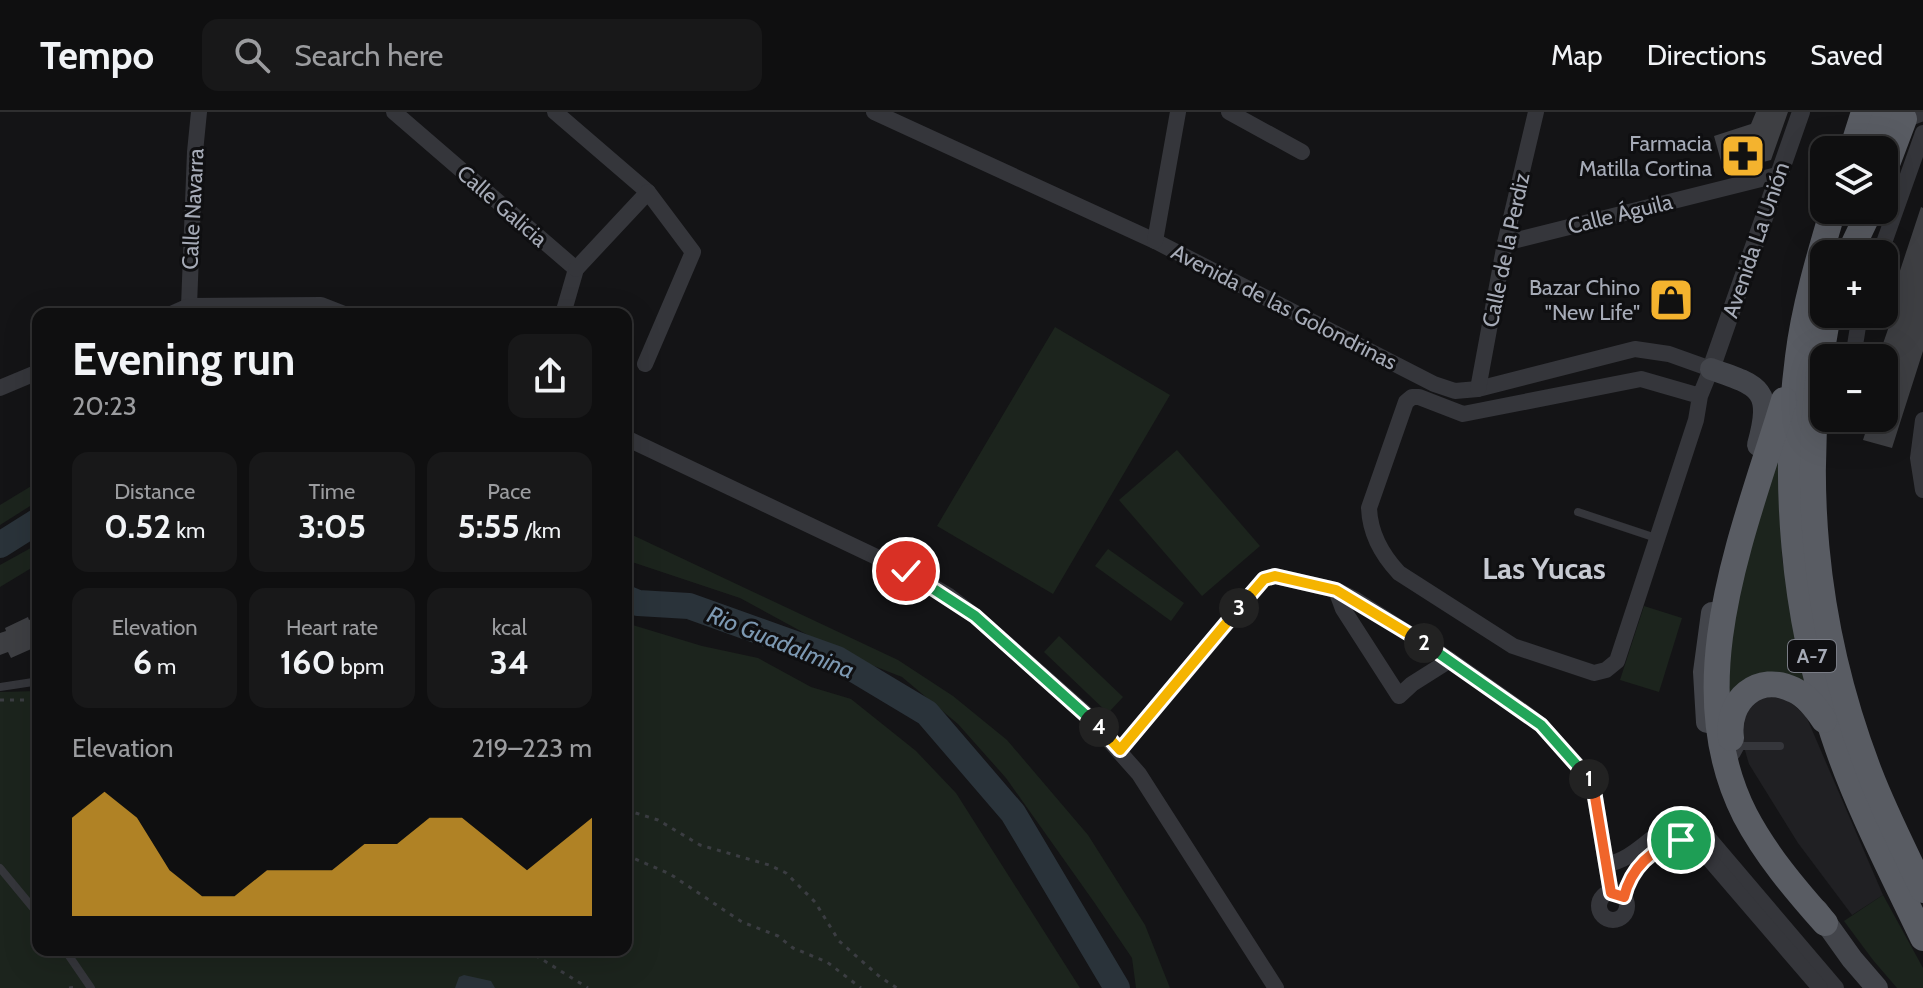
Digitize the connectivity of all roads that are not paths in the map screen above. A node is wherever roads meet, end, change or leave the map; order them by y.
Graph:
1 (199, 112) edge
2 (394, 112) edge
3 (555, 112) edge
4 (874, 112) edge
5 (1178, 112) edge
6 (1229, 112) edge
7 (1536, 112) edge
8 (1801, 112) edge
9 (1891, 116) edge
10 (1868, 136) edge
11 (1881, 136) edge
12 (1888, 136) edge
13 (1302, 152) dead end
14 (1781, 174) junction
15 (648, 192) junction
16 (1829, 224) edge
17 (1881, 240) edge
18 (1155, 241) junction
19 (1505, 243) junction
20 (576, 269) junction
21 (189, 306) junction
22 (184, 308) edge
23 (329, 308) edge
24 (565, 308) edge
25 (1826, 328) edge
26 (1798, 354) junction
27 (645, 364) dead end
28 (1711, 369) junction
29 (32, 375) edge
30 (0, 388) edge
31 (1478, 389) junction
32 (1700, 396) junction
33 (1923, 420) edge
34 (632, 441) edge
35 (1923, 490) edge
36 (1578, 512) dead end
37 (1656, 538) junction
38 (1336, 590) junction
39 (1450, 660) junction
40 (32, 682) edge
41 (0, 687) edge
42 (1833, 734) junction
43 (1780, 746) dead end
44 (1120, 750) junction
45 (1736, 755) junction
46 (1758, 839) junction
47 (1607, 864) junction
48 (0, 868) edge
49 (1804, 888) junction
50 (1923, 890) edge
51 (32, 907) edge
52 (1825, 923) junction
53 (1923, 938) edge
54 (69, 956) edge
55 (91, 988) edge
56 (1276, 988) edge
57 (1820, 988) edge
58 (1836, 988) edge
59 (1877, 988) edge

1 - 21 street, Calle Navarra
2 - 20 street, Calle Galicia
3 - 15 street
4 - 18 street, Avenida de las Golondrinas
5 - 18 street
6 - 13 street
7 - 19 street, Calle de la Perdiz
8 - 14 street, Avenida La Unión
9 - 10 highway
9 - 11 highway
9 - 12 highway
9 - 17 street
14 - 19 street, Calle Águila
14 - 28 street, Avenida La Unión
15 - 20 street
15 - 27 street
16 - 26 highway, A-7
18 - 31 street, Avenida de las Golondrinas
19 - 31 street, Calle de la Perdiz
20 - 24 street
21 - 22 street
21 - 23 street
25 - 50 highway, A-7
26 - 42 highway, A-7
26 - 46 highway
28 - 31 street, Avenida de las Golondrinas
28 - 32 street
28 - 46 main road
29 - 30 street
32 - 37 street
32 - 37 street
33 - 35 street
34 - 44 street
36 - 37 lane
38 - 39 street
38 - 39 street
38 - 44 street
39 - 47 street
40 - 41 lane
42 - 45 highway
42 - 53 highway, A-7
43 - 45 lane
44 - 56 street
45 - 49 highway
46 - 49 main road
46 - 52 highway
47 - 57 street
47 - 58 street
48 - 51 lane
49 - 52 main road
52 - 59 main road
54 - 55 lane

